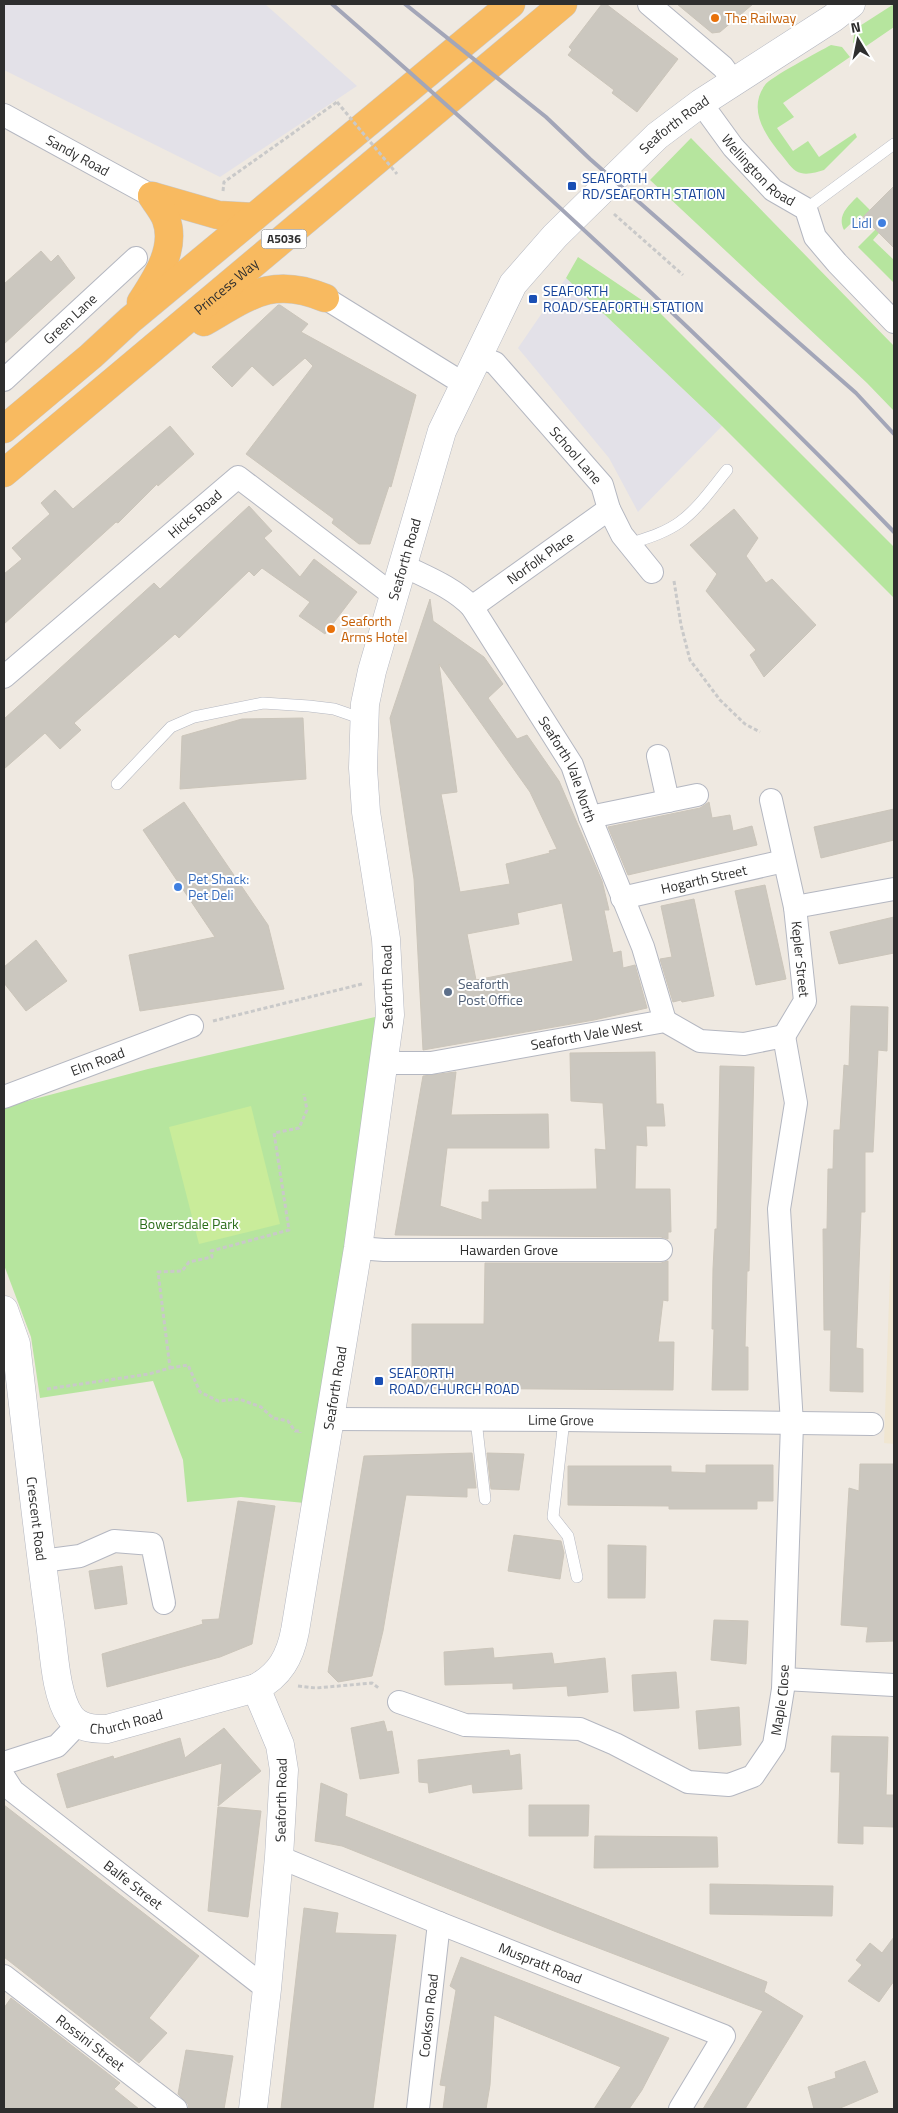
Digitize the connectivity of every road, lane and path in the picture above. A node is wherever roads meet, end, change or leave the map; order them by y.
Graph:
1 (511, 4) edge
2 (563, 4) edge
3 (649, 4) edge
4 (841, 8) edge
5 (734, 82) junction
6 (701, 103) junction
7 (4, 115) edge
8 (894, 144) edge
9 (397, 174) dead end
10 (224, 182) dead end
11 (152, 196) junction
12 (595, 197) junction
13 (806, 209) junction
14 (254, 217) junction
15 (136, 258) dead end
16 (683, 275) dead end
17 (325, 298) joint
18 (130, 320) junction
19 (894, 322) edge
20 (148, 353) junction
21 (477, 356) junction
22 (4, 380) edge
23 (464, 384) junction
24 (4, 429) edge
25 (727, 470) dead end
26 (4, 473) edge
27 (609, 509) junction
28 (630, 544) junction
29 (402, 565) junction
30 (652, 572) dead end
31 (674, 578) dead end
32 (393, 595) junction
33 (472, 607) junction
34 (4, 677) edge
35 (363, 719) junction
36 (760, 732) dead end
37 (658, 756) dead end
38 (117, 784) dead end
39 (697, 795) dead end
40 (668, 800) junction
41 (771, 800) dead end
42 (590, 817) junction
43 (784, 860) junction
44 (894, 889) edge
45 (622, 898) junction
46 (795, 907) junction
47 (390, 977) junction
48 (665, 1021) junction
49 (192, 1026) joint
50 (784, 1036) junction
51 (385, 1064) junction
52 (304, 1094) dead end
53 (4, 1097) edge
54 (358, 1248) junction
55 (661, 1250) dead end
56 (4, 1310) edge
57 (170, 1368) junction
58 (22, 1397) junction
59 (331, 1419) junction
60 (476, 1420) junction
61 (564, 1420) junction
62 (792, 1424) junction
63 (872, 1424) dead end
64 (299, 1440) dead end
65 (485, 1499) dead end
66 (42, 1561) junction
67 (577, 1577) dead end
68 (164, 1603) dead end
69 (784, 1679) junction
70 (261, 1685) junction
71 (894, 1685) edge
72 (399, 1702) joint
73 (78, 1724) junction
74 (4, 1763) edge
75 (4, 1777) edge
76 (279, 1857) junction
77 (438, 1923) junction
78 (4, 1976) edge
79 (267, 1989) junction
80 (176, 2109) edge
81 (252, 2109) edge
82 (418, 2109) edge
83 (680, 2109) edge

1 - 14 highway, A5036
2 - 20 highway, Princess Way / A5036
3 - 5 street
4 - 5 street, Seaforth Road
5 - 6 street, Seaforth Road
6 - 12 street, Seaforth Road
6 - 13 street, Wellington Road
7 - 11 street, Sandy Road
8 - 13 lane
9 - 10 path, bridge
11 - 14 highway
11 - 18 highway
12 - 16 path
12 - 21 street, Seaforth Road
13 - 19 street, Wellington Road
14 - 18 highway, A5036
15 - 22 street, Green Lane
17 - 20 highway
17 - 23 street
18 - 24 highway, A5036
20 - 26 highway, Princess Way / A5036
21 - 23 street, Seaforth Road
21 - 27 street, School Lane
23 - 29 street, Seaforth Road
25 - 28 lane
27 - 28 street, School Lane
27 - 33 street, Norfolk Place
28 - 30 street, School Lane
29 - 32 street, Seaforth Road
29 - 33 street, Seaforth Vale North
31 - 36 path
32 - 34 street, Hicks Road
32 - 35 street, Seaforth Road
33 - 42 street, Seaforth Vale North
35 - 38 lane
35 - 47 street, Seaforth Road
37 - 40 street
39 - 40 street
40 - 42 street
41 - 43 street, Kepler Street
42 - 45 street, Seaforth Vale North
43 - 45 street, Hogarth Street
43 - 46 street, Kepler Street
44 - 46 street, Kepler Street
45 - 48 street, Seaforth Vale North
46 - 50 street, Kepler Street
47 - 49 path
47 - 51 street, Seaforth Road
48 - 50 street
48 - 51 street, Seaforth Vale West
49 - 53 street, Elm Road
50 - 62 street
51 - 54 street, Seaforth Road
52 - 57 path
54 - 55 street, Hawarden Grove
54 - 59 street, Seaforth Road
56 - 58 street, Crescent Road
57 - 58 path
57 - 64 path
58 - 66 street, Crescent Road
59 - 60 street, Lime Grove
59 - 70 street, Seaforth Road
60 - 61 street, Lime Grove
60 - 65 lane
61 - 62 street, Lime Grove
61 - 67 lane
62 - 63 street, Lime Grove
62 - 69 street, Maple Close
66 - 68 street
66 - 73 street, Crescent Road
69 - 71 street
69 - 72 street, Maple Close
70 - 72 path
70 - 73 street, Church Road
70 - 76 street, Seaforth Road
73 - 74 street, Church Road
75 - 79 street, Balfe Street
76 - 77 street, Muspratt Road
76 - 79 street, Seaforth Road
77 - 82 street, Cookson Road
77 - 83 street, Muspratt Road
78 - 80 street, Rossini Street
79 - 81 street, Seaforth Road

